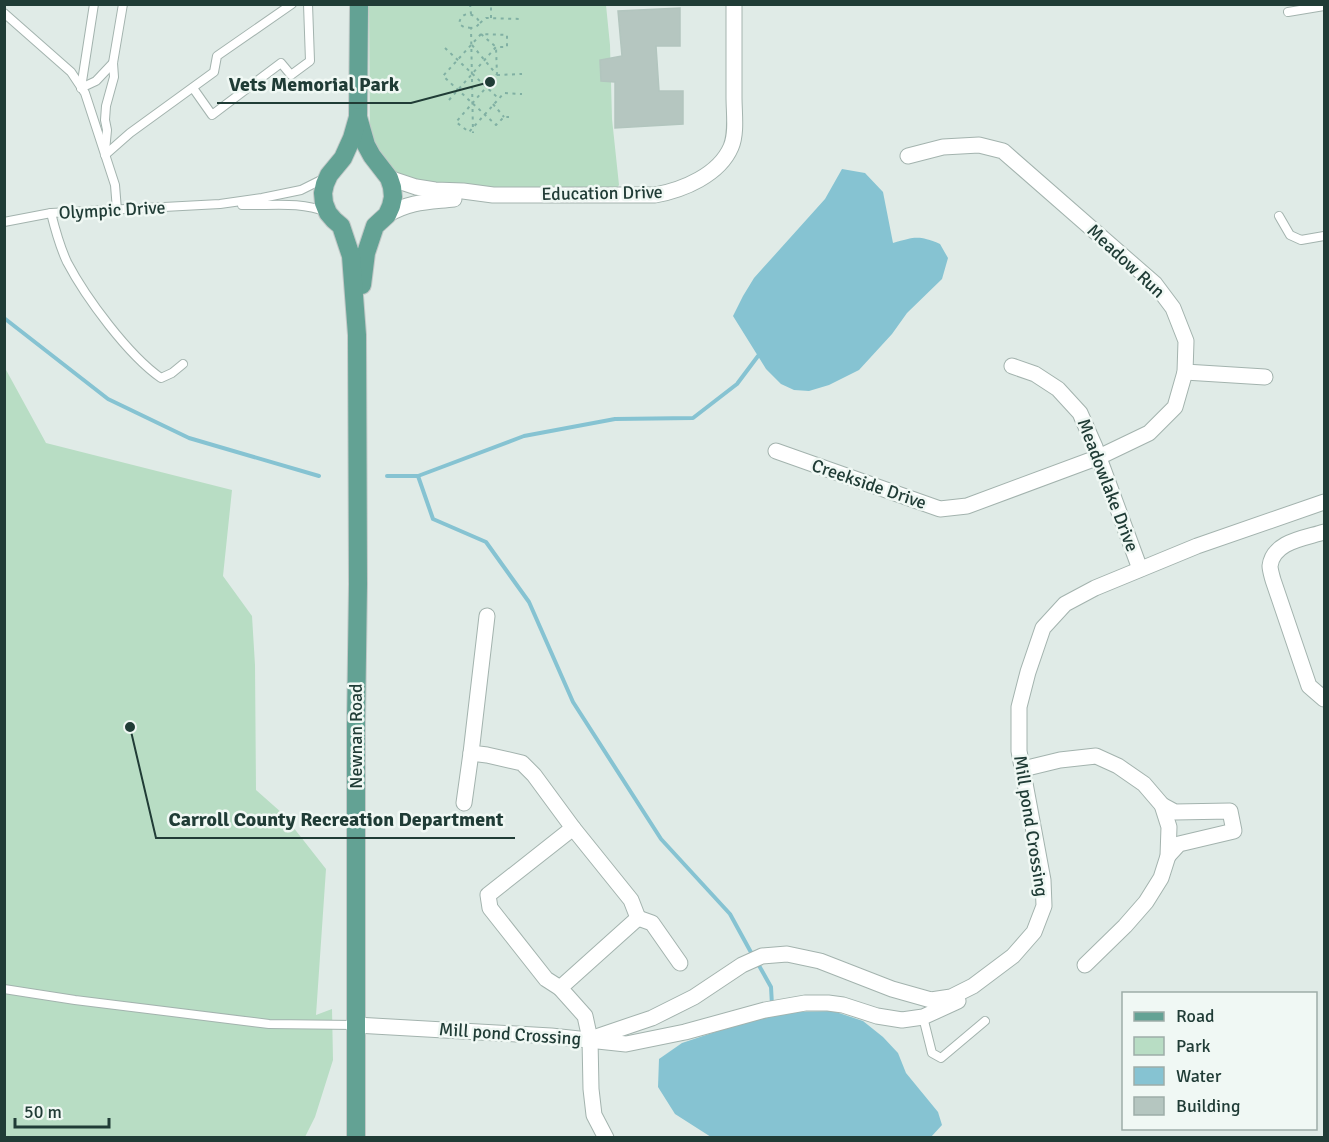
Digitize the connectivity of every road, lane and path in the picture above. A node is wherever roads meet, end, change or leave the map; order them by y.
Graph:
1 (94, 4) edge
2 (123, 4) edge
3 (292, 4) edge
4 (308, 4) edge
5 (359, 4) edge
6 (470, 4) edge
7 (491, 4) edge
8 (734, 4) edge
9 (1324, 6) edge
10 (1288, 12) dead end
11 (4, 13) edge
12 (471, 14) junction
13 (491, 18) junction
14 (521, 19) dead end
15 (480, 23) junction
16 (471, 28) junction
17 (481, 34) junction
18 (471, 45) junction
19 (496, 47) junction
20 (445, 48) dead end
21 (457, 60) junction
22 (484, 60) junction
23 (113, 63) junction
24 (472, 74) junction
25 (522, 74) dead end
26 (496, 75) junction
27 (486, 87) junction
28 (81, 88) junction
29 (193, 88) junction
30 (458, 89) junction
31 (522, 93) dead end
32 (498, 98) junction
33 (448, 100) dead end
34 (473, 103) junction
35 (494, 104) junction
36 (485, 114) junction
37 (358, 117) junction
38 (504, 117) junction
39 (509, 117) dead end
40 (473, 127) junction
41 (473, 133) dead end
42 (105, 155) junction
43 (908, 156) dead end
44 (334, 170) junction
45 (384, 172) junction
46 (493, 195) junction
47 (220, 204) junction
48 (117, 210) junction
49 (51, 213) junction
50 (328, 213) junction
51 (1279, 216) dead end
52 (381, 220) junction
53 (4, 222) edge
54 (341, 226) junction
55 (1324, 236) edge
56 (357, 335) junction
57 (183, 364) dead end
58 (1012, 366) dead end
59 (1185, 372) junction
60 (1265, 377) dead end
61 (776, 451) dead end
62 (1099, 457) junction
63 (1323, 508) edge
64 (1324, 532) edge
65 (1140, 569) junction
66 (487, 616) dead end
67 (1324, 699) edge
68 (471, 753) junction
69 (1023, 769) junction
70 (464, 803) dead end
71 (1162, 805) junction
72 (573, 828) junction
73 (1168, 856) junction
74 (638, 918) junction
75 (680, 963) dead end
76 (1085, 965) dead end
77 (973, 986) junction
78 (4, 988) edge
79 (560, 988) junction
80 (923, 1017) junction
81 (985, 1021) dead end
82 (356, 1025) junction
83 (590, 1039) junction
84 (600, 1136) edge
85 (356, 1137) edge

1 - 28 lane
2 - 23 lane
3 - 29 lane
4 - 29 lane
5 - 37 main road, Newnan Road
6 - 12 path
7 - 13 path
8 - 46 street, Education Drive
9 - 10 lane
11 - 28 lane
12 - 15 path
12 - 16 path
13 - 14 path
13 - 15 path
15 - 16 path
16 - 18 path
17 - 18 path
17 - 19 path
17 - 19 path
18 - 21 path
18 - 22 path
18 - 24 path
19 - 22 path
19 - 26 path
20 - 21 path
21 - 24 path
21 - 30 path
22 - 24 path
22 - 26 path
23 - 28 lane
23 - 42 lane
24 - 27 path
24 - 30 path
24 - 34 path
25 - 26 path
26 - 27 path
27 - 32 path
27 - 34 path
28 - 42 lane
29 - 42 lane
30 - 33 path
30 - 34 path
31 - 32 path
32 - 35 path
34 - 36 path
34 - 40 path
34 - 40 path
35 - 36 path
35 - 38 path
36 - 38 path
36 - 40 path
37 - 44 main road, Newnan Road
37 - 45 main road, Newnan Road
38 - 39 path
40 - 41 path
42 - 48 lane
43 - 59 street, Meadow Run
44 - 45 main road
44 - 47 lane
44 - 50 main road, Newnan Road
45 - 46 street, Education Drive
45 - 52 main road, Newnan Road
46 - 52 street, Education Drive
47 - 48 lane, Olympic Drive
47 - 50 lane
48 - 49 lane, Olympic Drive
49 - 53 lane, Olympic Drive
49 - 57 lane
50 - 54 main road, Newnan Road
51 - 55 lane
52 - 54 main road
52 - 56 main road, Newnan Road
54 - 56 main road, Newnan Road
56 - 82 main road, Newnan Road
58 - 62 street, Meadowlake Drive
59 - 60 street
59 - 62 street, Meadow Run
61 - 62 street, Creekside Drive
62 - 65 street, Meadowlake Drive
63 - 65 street, Mill pond Crossing
64 - 67 street
65 - 69 street, Mill pond Crossing
66 - 68 street
68 - 70 street
68 - 72 street
69 - 71 street
69 - 77 street, Mill pond Crossing
71 - 73 street
71 - 73 street
72 - 74 street
72 - 79 street
73 - 76 street
74 - 75 street
74 - 79 street
77 - 80 street
77 - 83 street, Mill pond Crossing
78 - 82 lane
79 - 83 street
80 - 81 lane
80 - 83 street
82 - 83 street, Mill pond Crossing
82 - 85 main road, Newnan Road
83 - 84 street

